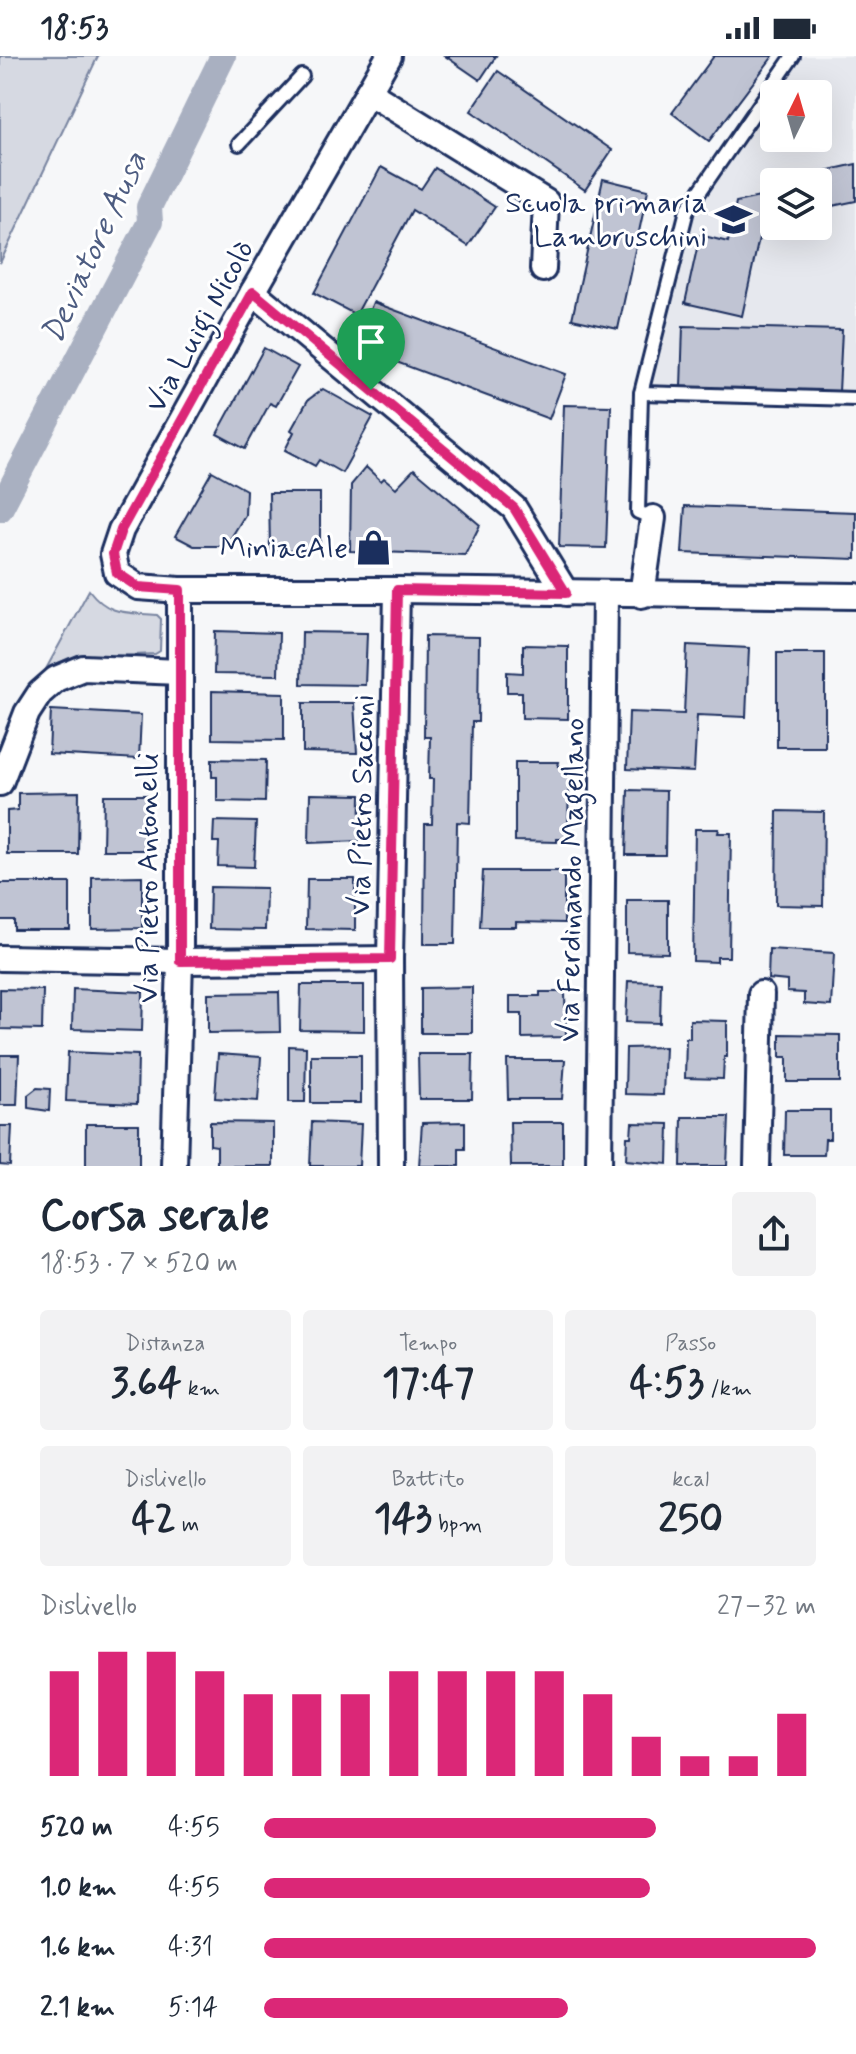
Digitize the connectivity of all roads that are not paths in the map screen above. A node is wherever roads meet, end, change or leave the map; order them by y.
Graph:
1 (389, 56) edge
2 (793, 56) edge
3 (302, 76) dead end
4 (368, 92) junction
5 (239, 144) dead end
6 (543, 269) dead end
7 (253, 292) junction
8 (641, 393) junction
9 (856, 399) edge
10 (653, 518) joint
11 (180, 590) junction
12 (397, 590) junction
13 (566, 593) junction
14 (605, 594) junction
15 (642, 595) junction
16 (856, 596) edge
17 (180, 672) junction
18 (0, 783) edge
19 (0, 958) edge
20 (390, 959) junction
21 (180, 961) junction
22 (761, 994) dead end
23 (174, 1166) edge
24 (391, 1166) edge
25 (599, 1166) edge
26 (757, 1166) edge

1 - 4 street, Via Luigi Nicolò
2 - 8 lane
3 - 5 lane
4 - 6 street
4 - 7 street, Via Luigi Nicolò
7 - 11 street, Via Luigi Nicolò
7 - 13 street
8 - 9 lane
8 - 10 lane
10 - 15 street
11 - 12 street
11 - 17 street, Via Pietro Antonelli
12 - 13 street
12 - 20 street, Via Pietro Sacconi
13 - 14 street
14 - 15 street
14 - 25 street, Via Ferdinando Magellano
15 - 16 street
17 - 18 street
17 - 21 street, Via Pietro Antonelli
19 - 21 street
20 - 21 street
20 - 24 street, Via Pietro Sacconi
21 - 23 street, Via Pietro Antonelli
22 - 26 street

